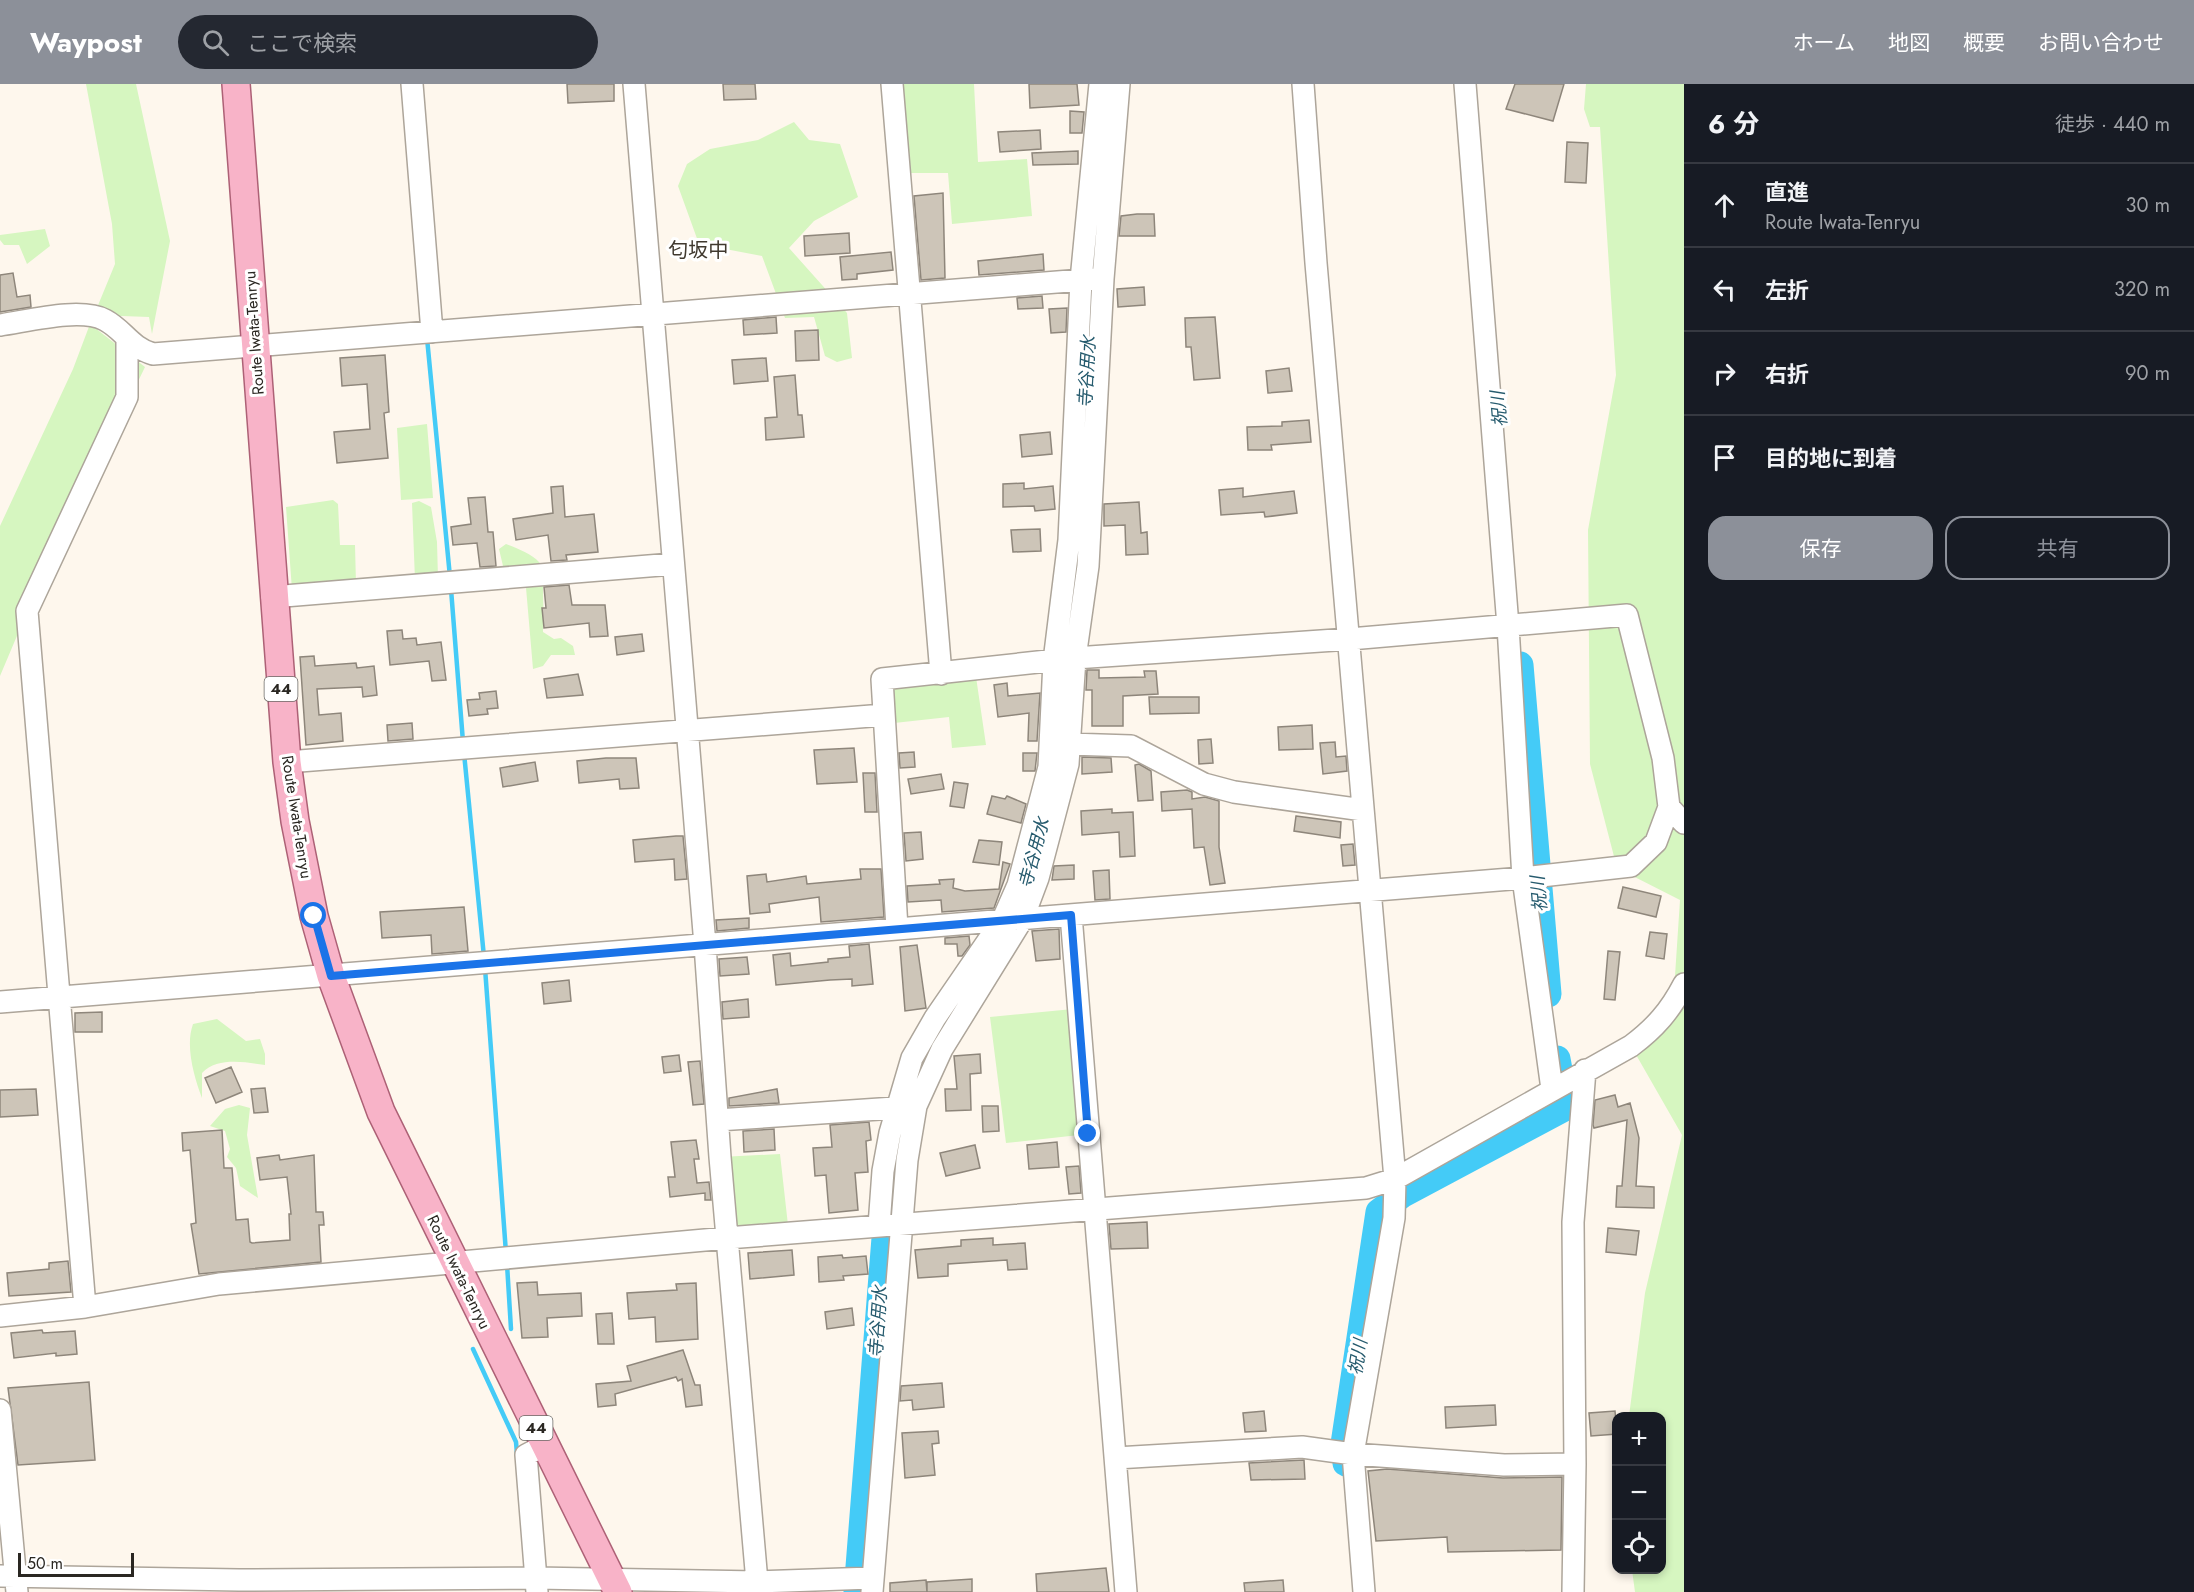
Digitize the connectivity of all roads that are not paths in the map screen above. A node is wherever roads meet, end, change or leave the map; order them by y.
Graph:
1 (236, 84) edge
2 (412, 84) edge
3 (634, 84) edge
4 (892, 84) edge
5 (1100, 84) edge
6 (1119, 84) edge
7 (1303, 84) edge
8 (1465, 84) edge
9 (1092, 279) junction
10 (910, 294) junction
11 (652, 316) junction
12 (0, 325) edge
13 (432, 332) junction
14 (127, 339) junction
15 (255, 348) junction
16 (673, 564) junction
17 (272, 597) junction
18 (1508, 626) junction
19 (1350, 639) junction
20 (1065, 660) junction
21 (941, 674) junction
22 (884, 715) junction
23 (687, 728) junction
24 (1069, 744) junction
25 (287, 762) junction
26 (1669, 807) junction
27 (1363, 810) junction
28 (1684, 822) edge
29 (1523, 878) junction
30 (1370, 890) junction
31 (1071, 915) junction
32 (1013, 918) junction
33 (897, 928) junction
34 (705, 945) junction
35 (331, 976) junction
36 (1684, 984) edge
37 (59, 998) junction
38 (0, 1002) edge
39 (1585, 1070) junction
40 (1552, 1089) junction
41 (906, 1107) junction
42 (718, 1120) junction
43 (1395, 1179) junction
44 (1094, 1209) junction
45 (902, 1224) junction
46 (879, 1226) junction
47 (727, 1239) junction
48 (455, 1265) junction
49 (85, 1308) junction
50 (0, 1316) edge
51 (0, 1410) edge
52 (545, 1445) junction
53 (1353, 1454) junction
54 (1116, 1458) junction
55 (1575, 1464) junction
56 (11, 1582) edge
57 (757, 1582) junction
58 (536, 1585) edge
59 (872, 1585) edge
60 (295, 1586) edge
61 (615, 1586) edge
62 (1126, 1592) edge
63 (1364, 1592) edge
64 (1573, 1592) edge

1 - 15 main road, Route Iwata-Tenryu / 44
2 - 13 street
3 - 11 street
4 - 10 street
5 - 9 street
6 - 9 street
7 - 19 street
8 - 18 street
9 - 10 street
9 - 20 street
10 - 11 street
10 - 21 street
11 - 13 street
11 - 16 street
12 - 14 street
13 - 15 street
14 - 15 street
14 - 37 street
15 - 17 main road, Route Iwata-Tenryu / 44
16 - 17 street
16 - 23 street
17 - 25 main road, Route Iwata-Tenryu / 44
18 - 19 street
18 - 26 street
18 - 29 street
19 - 20 street
19 - 27 street
20 - 21 street
20 - 24 street
20 - 32 street
21 - 22 street
22 - 23 street
22 - 33 street
23 - 25 street
23 - 34 street
24 - 27 street
24 - 32 street
25 - 35 main road, Route Iwata-Tenryu / 44
26 - 28 street
26 - 29 street
27 - 30 street
29 - 30 street
29 - 40 street
30 - 31 street
30 - 43 street
31 - 32 street
31 - 44 street
32 - 33 street
32 - 41 street
33 - 34 street
34 - 35 street
34 - 42 street
35 - 37 street
35 - 48 main road, Route Iwata-Tenryu / 44
36 - 39 street
37 - 38 street
37 - 49 street
39 - 40 street
39 - 55 street
40 - 43 street
41 - 42 street
41 - 45 street
41 - 46 street
42 - 47 street
43 - 44 street
43 - 53 street
44 - 45 street
44 - 54 street
45 - 46 street
45 - 59 street
46 - 47 street
47 - 48 street
47 - 57 street
48 - 49 street
48 - 52 main road, Route Iwata-Tenryu / 44
49 - 50 street
51 - 56 street
52 - 58 street
52 - 61 main road, Route Iwata-Tenryu / 44
53 - 54 street
53 - 55 street
53 - 63 street
54 - 62 street
55 - 64 street
56 - 60 street
57 - 59 street
57 - 61 street
58 - 60 street
58 - 61 street

